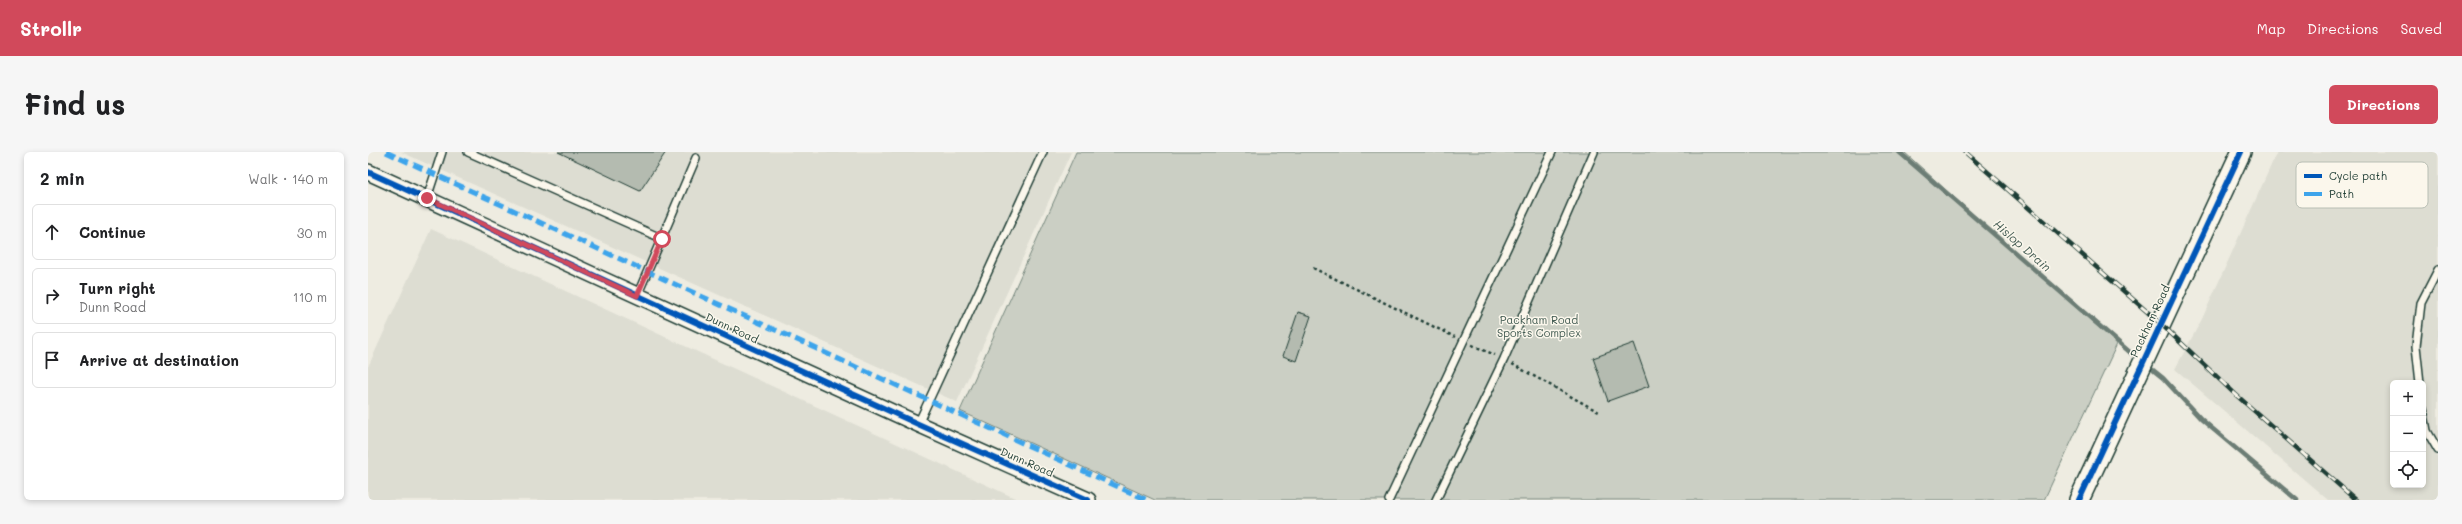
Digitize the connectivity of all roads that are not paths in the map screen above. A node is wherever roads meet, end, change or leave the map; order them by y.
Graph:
1 (442, 152) edge
2 (468, 152) edge
3 (1043, 152) edge
4 (1552, 152) edge
5 (1594, 152) edge
6 (2241, 152) edge
7 (696, 158) dead end
8 (368, 172) edge
9 (427, 198) junction
10 (662, 239) junction
11 (2438, 270) edge
12 (637, 296) junction
13 (2420, 380) edge
14 (2424, 416) edge
15 (918, 424) junction
16 (2438, 450) edge
17 (1088, 500) edge
18 (1390, 500) edge
19 (1436, 500) edge
20 (2079, 500) edge

1 - 9 lane
2 - 10 lane
3 - 15 lane
4 - 18 lane
5 - 19 lane
6 - 20 street, Packham Road
7 - 10 lane
8 - 9 street, Dunn Road
9 - 12 street, Dunn Road
10 - 12 lane
11 - 13 lane
12 - 15 street, Dunn Road
14 - 16 lane
15 - 17 street, Dunn Road

